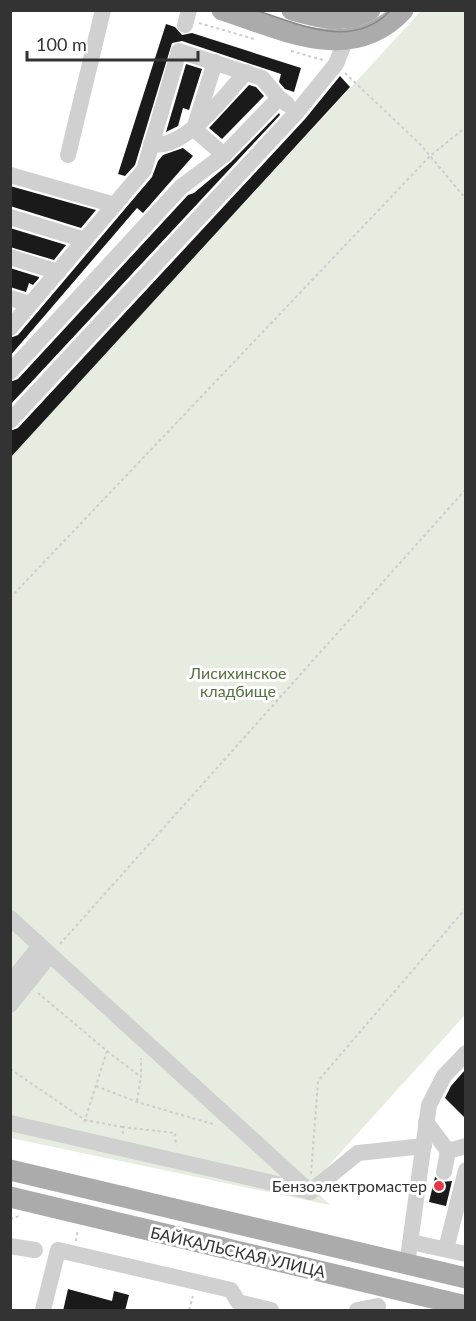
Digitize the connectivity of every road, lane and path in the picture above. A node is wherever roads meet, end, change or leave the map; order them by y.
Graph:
1 (103, 10) edge
2 (222, 10) edge
3 (292, 10) edge
4 (370, 10) edge
5 (403, 10) edge
6 (345, 41) junction
7 (215, 62) junction
8 (336, 64) junction
9 (246, 72) junction
10 (279, 98) junction
11 (297, 112) junction
12 (465, 127) edge
13 (194, 129) junction
14 (151, 144) junction
15 (68, 155) dead end
16 (224, 155) junction
17 (430, 156) junction
18 (10, 175) edge
19 (465, 199) edge
20 (115, 205) junction
21 (10, 217) edge
22 (85, 240) junction
23 (10, 257) edge
24 (58, 272) junction
25 (10, 298) edge
26 (30, 304) junction
27 (10, 328) edge
28 (10, 372) edge
29 (10, 421) edge
30 (465, 489) edge
31 (10, 598) edge
32 (465, 908) edge
33 (10, 918) edge
34 (45, 951) junction
35 (19, 984) edge
36 (10, 1005) edge
37 (148, 1044) junction
38 (107, 1051) junction
39 (465, 1053) edge
40 (10, 1069) edge
41 (141, 1077) junction
42 (96, 1086) junction
43 (137, 1102) junction
44 (85, 1119) junction
45 (426, 1122) junction
46 (10, 1123) edge
47 (122, 1127) junction
48 (247, 1134) junction
49 (77, 1138) junction
50 (424, 1146) junction
51 (465, 1146) edge
52 (123, 1149) junction
53 (448, 1151) junction
54 (178, 1161) junction
55 (10, 1170) edge
56 (465, 1170) edge
57 (444, 1172) dead end
58 (310, 1192) junction
59 (10, 1197) edge
60 (411, 1242) junction
61 (10, 1246) edge
62 (446, 1249) junction
63 (35, 1250) dead end
64 (465, 1254) edge
65 (407, 1264) junction
66 (465, 1278) edge
67 (378, 1306) dead end
68 (465, 1306) edge
69 (43, 1310) edge
70 (271, 1311) edge
71 (357, 1311) edge

1 - 15 street
2 - 6 main road
3 - 4 main road
5 - 6 main road
6 - 8 street
7 - 9 street
7 - 13 street
7 - 14 street
8 - 11 street
8 - 17 path
9 - 10 street
9 - 13 street
10 - 11 street
10 - 16 street
11 - 29 street
12 - 17 path
13 - 14 street
13 - 16 street
14 - 20 street
16 - 28 street
17 - 19 path
17 - 31 path
18 - 20 street
20 - 22 street
21 - 22 street
22 - 24 street
23 - 24 street
24 - 26 street
25 - 26 street
26 - 27 street
30 - 34 path
32 - 58 path
33 - 34 street
34 - 35 street
34 - 37 street
35 - 36 street
35 - 38 path
37 - 41 path
37 - 48 street
38 - 41 path
38 - 42 path
39 - 45 street
40 - 44 path
41 - 43 path
42 - 43 path
42 - 44 path
43 - 48 path
44 - 47 path
44 - 49 path
45 - 50 street
45 - 53 street
46 - 49 street
47 - 52 path
47 - 54 path
48 - 58 street
49 - 52 street
50 - 58 street
50 - 60 street
51 - 53 street
52 - 54 street
53 - 57 street
54 - 58 street
55 - 65 main road, БАЙКАЛЬСКАЯ УЛИЦА
56 - 62 street
59 - 68 main road, БАЙКАЛЬСКАЯ УЛИЦА
60 - 62 street
60 - 65 street
61 - 63 street
62 - 64 street
65 - 66 main road, БАЙКАЛЬСКАЯ УЛИЦА
67 - 71 street
69 - 70 street

